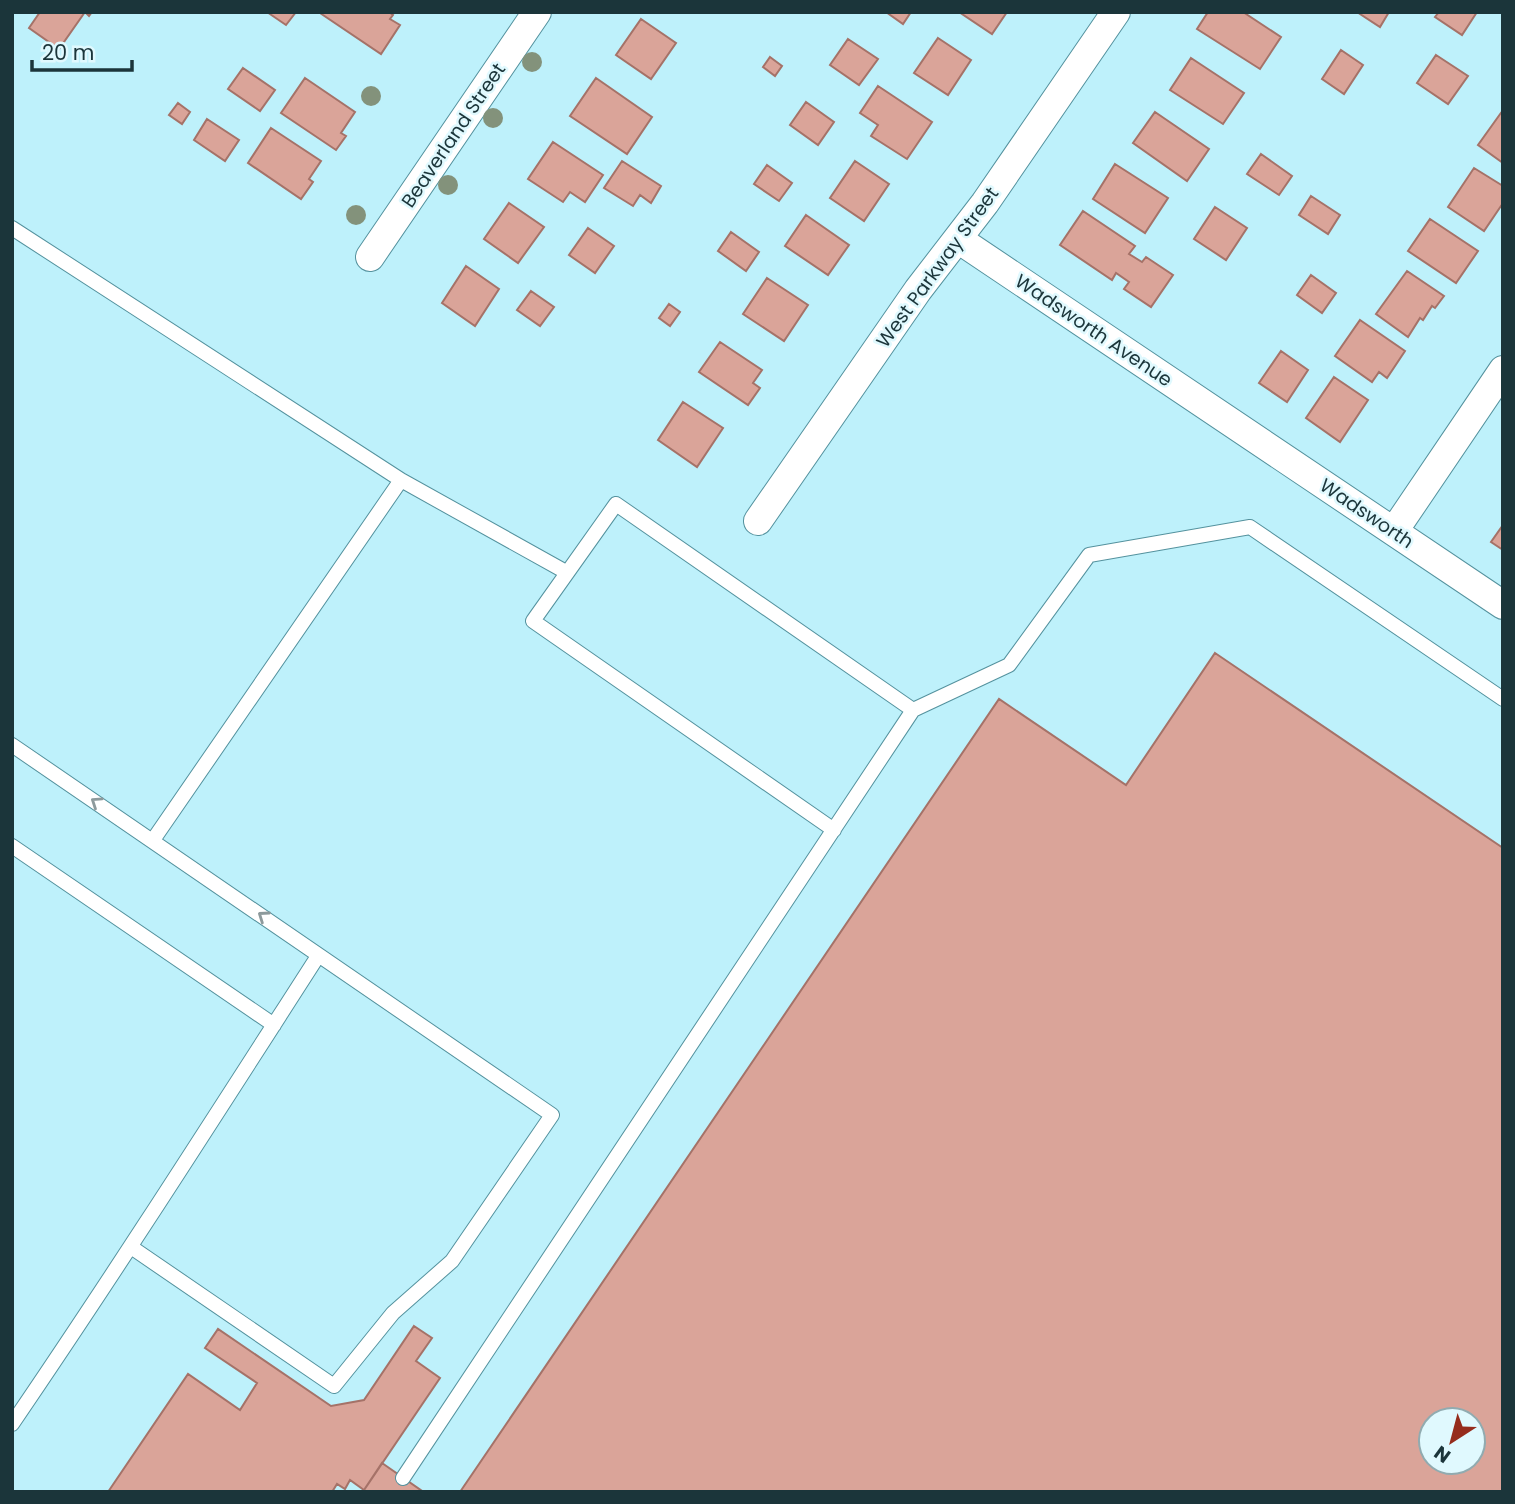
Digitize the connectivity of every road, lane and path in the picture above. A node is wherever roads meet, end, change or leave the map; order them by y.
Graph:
1 (537, 12) edge
2 (1115, 12) edge
3 (12, 228) edge
4 (958, 239) junction
5 (370, 257) dead end
6 (1503, 370) edge
7 (1230, 422) joint
8 (401, 480) junction
9 (758, 521) dead end
10 (1394, 531) junction
11 (566, 572) junction
12 (1503, 605) edge
13 (1503, 698) edge
14 (913, 710) junction
15 (12, 745) edge
16 (834, 830) junction
17 (153, 840) junction
18 (12, 846) edge
19 (318, 956) junction
20 (274, 1025) junction
21 (131, 1247) junction
22 (12, 1424) edge
23 (403, 1478) dead end

1 - 5 street, Beaverland Street
2 - 4 street, West Parkway Street
3 - 8 lane
4 - 7 street, Wadsworth Avenue
4 - 9 street, West Parkway Street
6 - 10 street
7 - 10 street, Wadsworth
8 - 11 lane
8 - 17 lane
10 - 12 street, Wadsworth
11 - 14 lane
11 - 16 lane
13 - 14 lane
14 - 16 lane
17 -> 15 lane
16 - 23 lane
19 -> 17 lane
18 - 20 lane
19 - 20 lane
19 - 21 lane
20 - 21 lane
21 - 22 lane

